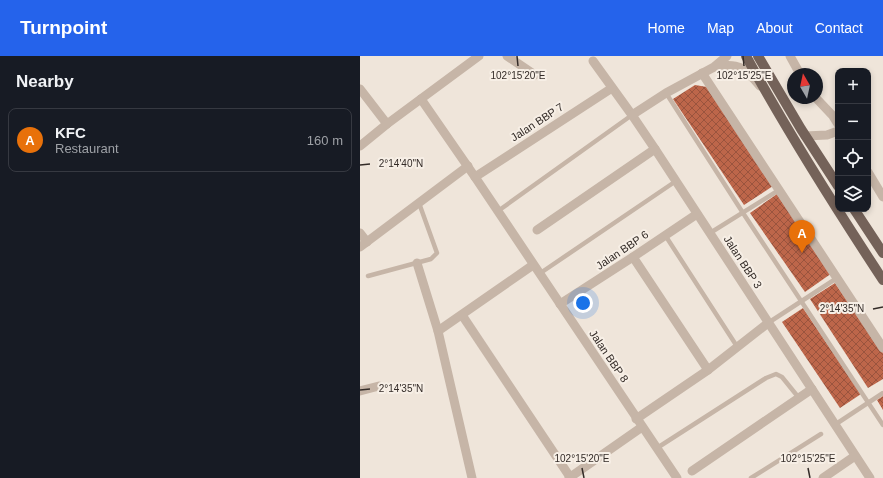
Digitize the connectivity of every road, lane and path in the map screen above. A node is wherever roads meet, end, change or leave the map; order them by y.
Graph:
1 (479, 56) edge
2 (507, 56) edge
3 (727, 56) edge
4 (758, 56) edge
5 (790, 56) edge
6 (748, 59) edge
7 (593, 61) dead end
8 (714, 67) junction
9 (797, 68) edge
10 (702, 73) junction
11 (535, 75) dead end
12 (612, 88) junction
13 (360, 89) edge
14 (666, 93) junction
15 (768, 97) junction
16 (421, 99) junction
17 (822, 104) edge
18 (632, 115) junction
19 (835, 119) edge
20 (387, 124) junction
21 (835, 133) edge
22 (805, 136) junction
23 (360, 146) edge
24 (655, 149) junction
25 (468, 166) junction
26 (870, 176) edge
27 (475, 177) junction
28 (676, 181) junction
29 (835, 181) edge
30 (779, 190) junction
31 (883, 196) edge
32 (419, 203) junction
33 (498, 211) junction
34 (856, 212) edge
35 (743, 213) junction
36 (697, 214) junction
37 (537, 230) dead end
38 (360, 233) edge
39 (710, 233) junction
40 (665, 235) junction
41 (364, 244) edge
42 (883, 253) edge
43 (633, 257) junction
44 (417, 263) junction
45 (533, 265) junction
46 (539, 274) junction
47 (368, 276) dead end
48 (837, 278) junction
49 (883, 280) edge
50 (802, 301) junction
51 (560, 304) junction
52 (462, 315) junction
53 (768, 323) junction
54 (438, 332) junction
55 (738, 348) junction
56 (883, 348) edge
57 (708, 370) junction
58 (379, 386) dead end
59 (812, 389) junction
60 (360, 390) edge
61 (883, 393) edge
62 (799, 399) junction
63 (868, 403) junction
64 (636, 419) junction
65 (836, 424) junction
66 (883, 425) edge
67 (642, 427) junction
68 (821, 434) dead end
69 (657, 448) junction
70 (855, 456) junction
71 (692, 471) dead end
72 (472, 478) edge
73 (570, 478) edge
74 (677, 478) edge
75 (751, 478) edge
76 (823, 478) edge
77 (870, 478) edge

1 - 16 street
2 - 11 street
3 - 8 street
4 - 22 main road
5 - 9 street
6 - 15 main road
7 - 12 street, Jalan BBP 3
8 - 10 street
8 - 15 street
10 - 14 street
10 - 30 street
12 - 18 street, Jalan BBP 3
12 - 27 street, Jalan BBP 7
13 - 20 street
14 - 18 street
14 - 35 lane
15 - 49 main road
16 - 20 street
16 - 25 street, Jalan BBP 8
17 - 19 street
18 - 24 street, Jalan BBP 3
18 - 33 lane
20 - 23 street
21 - 22 street
22 - 29 main road
24 - 28 street, Jalan BBP 3
24 - 37 street
25 - 27 street, Jalan BBP 8
25 - 32 street
26 - 31 street
27 - 33 street, Jalan BBP 8
28 - 36 street, Jalan BBP 3
28 - 46 lane
30 - 35 lane
30 - 48 street
32 - 41 street
32 - 44 lane
33 - 45 street, Jalan BBP 8
34 - 42 main road
35 - 39 lane
35 - 50 lane
36 - 39 street, Jalan BBP 3
36 - 40 street, Jalan BBP 6
38 - 41 street
39 - 53 street, Jalan BBP 3
40 - 43 street, Jalan BBP 6
40 - 55 lane
43 - 51 street, Jalan BBP 6
43 - 57 street
44 - 47 lane
44 - 54 street
45 - 46 street, Jalan BBP 8
45 - 52 street
46 - 51 street, Jalan BBP 8
48 - 50 lane
48 - 56 street
50 - 53 lane
50 - 63 lane
51 - 64 street, Jalan BBP 8
52 - 54 street
52 - 73 street
53 - 55 street
53 - 59 street, Jalan BBP 3
54 - 72 street
55 - 57 street
57 - 64 street
58 - 60 street
59 - 62 street
59 - 65 street, Jalan BBP 3
61 - 63 lane
62 - 69 lane
62 - 71 street
63 - 65 lane
63 - 66 lane
64 - 67 street, Jalan BBP 8
65 - 70 street, Jalan BBP 3
67 - 69 street, Jalan BBP 8
67 - 73 street
68 - 75 lane
69 - 74 street, Jalan BBP 8
70 - 76 street
70 - 77 street, Jalan BBP 3

